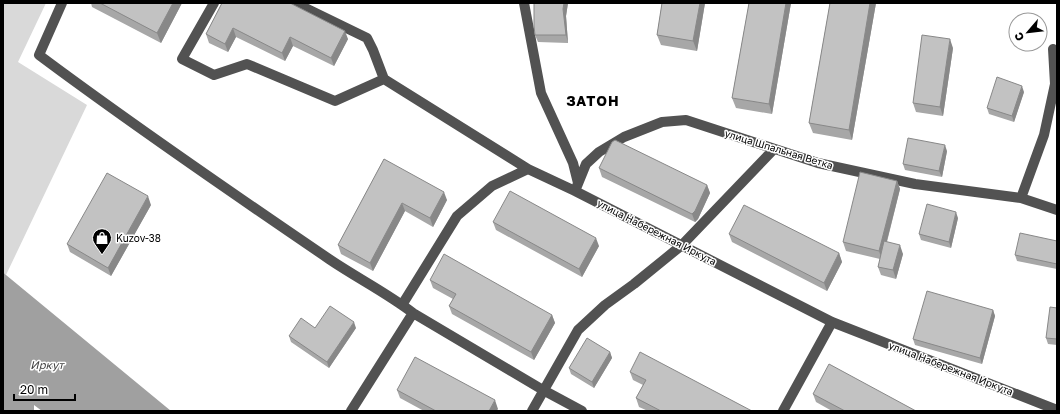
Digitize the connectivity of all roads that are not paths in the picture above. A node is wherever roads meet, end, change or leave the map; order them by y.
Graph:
1 (62, 3) edge
2 (214, 3) edge
3 (295, 3) edge
4 (524, 3) edge
5 (1053, 49) dead end
6 (384, 79) junction
7 (774, 149) junction
8 (528, 169) junction
9 (577, 187) junction
10 (1021, 198) junction
11 (1057, 210) edge
12 (682, 245) junction
13 (402, 305) junction
14 (413, 313) junction
15 (832, 322) junction
16 (543, 390) junction
17 (1057, 410) edge
18 (351, 411) edge
19 (532, 411) edge
20 (582, 411) edge
21 (783, 411) edge

1 - 13 street
2 - 6 street
3 - 6 street
4 - 9 street
5 - 10 street
6 - 8 street, улица Набережная Иркута
7 - 9 street, улица Шпальная Ветка
7 - 10 street, улица Шпальная Ветка
7 - 12 street
8 - 9 street, улица Набережная Иркута
8 - 13 street
9 - 12 street, улица Набережная Иркута
10 - 11 street, улица Шпальная Ветка
12 - 15 street, улица Набережная Иркута
12 - 16 street
13 - 14 street
14 - 16 street
14 - 18 street
15 - 17 street, улица Набережная Иркута
15 - 21 street
16 - 19 street
16 - 20 street

